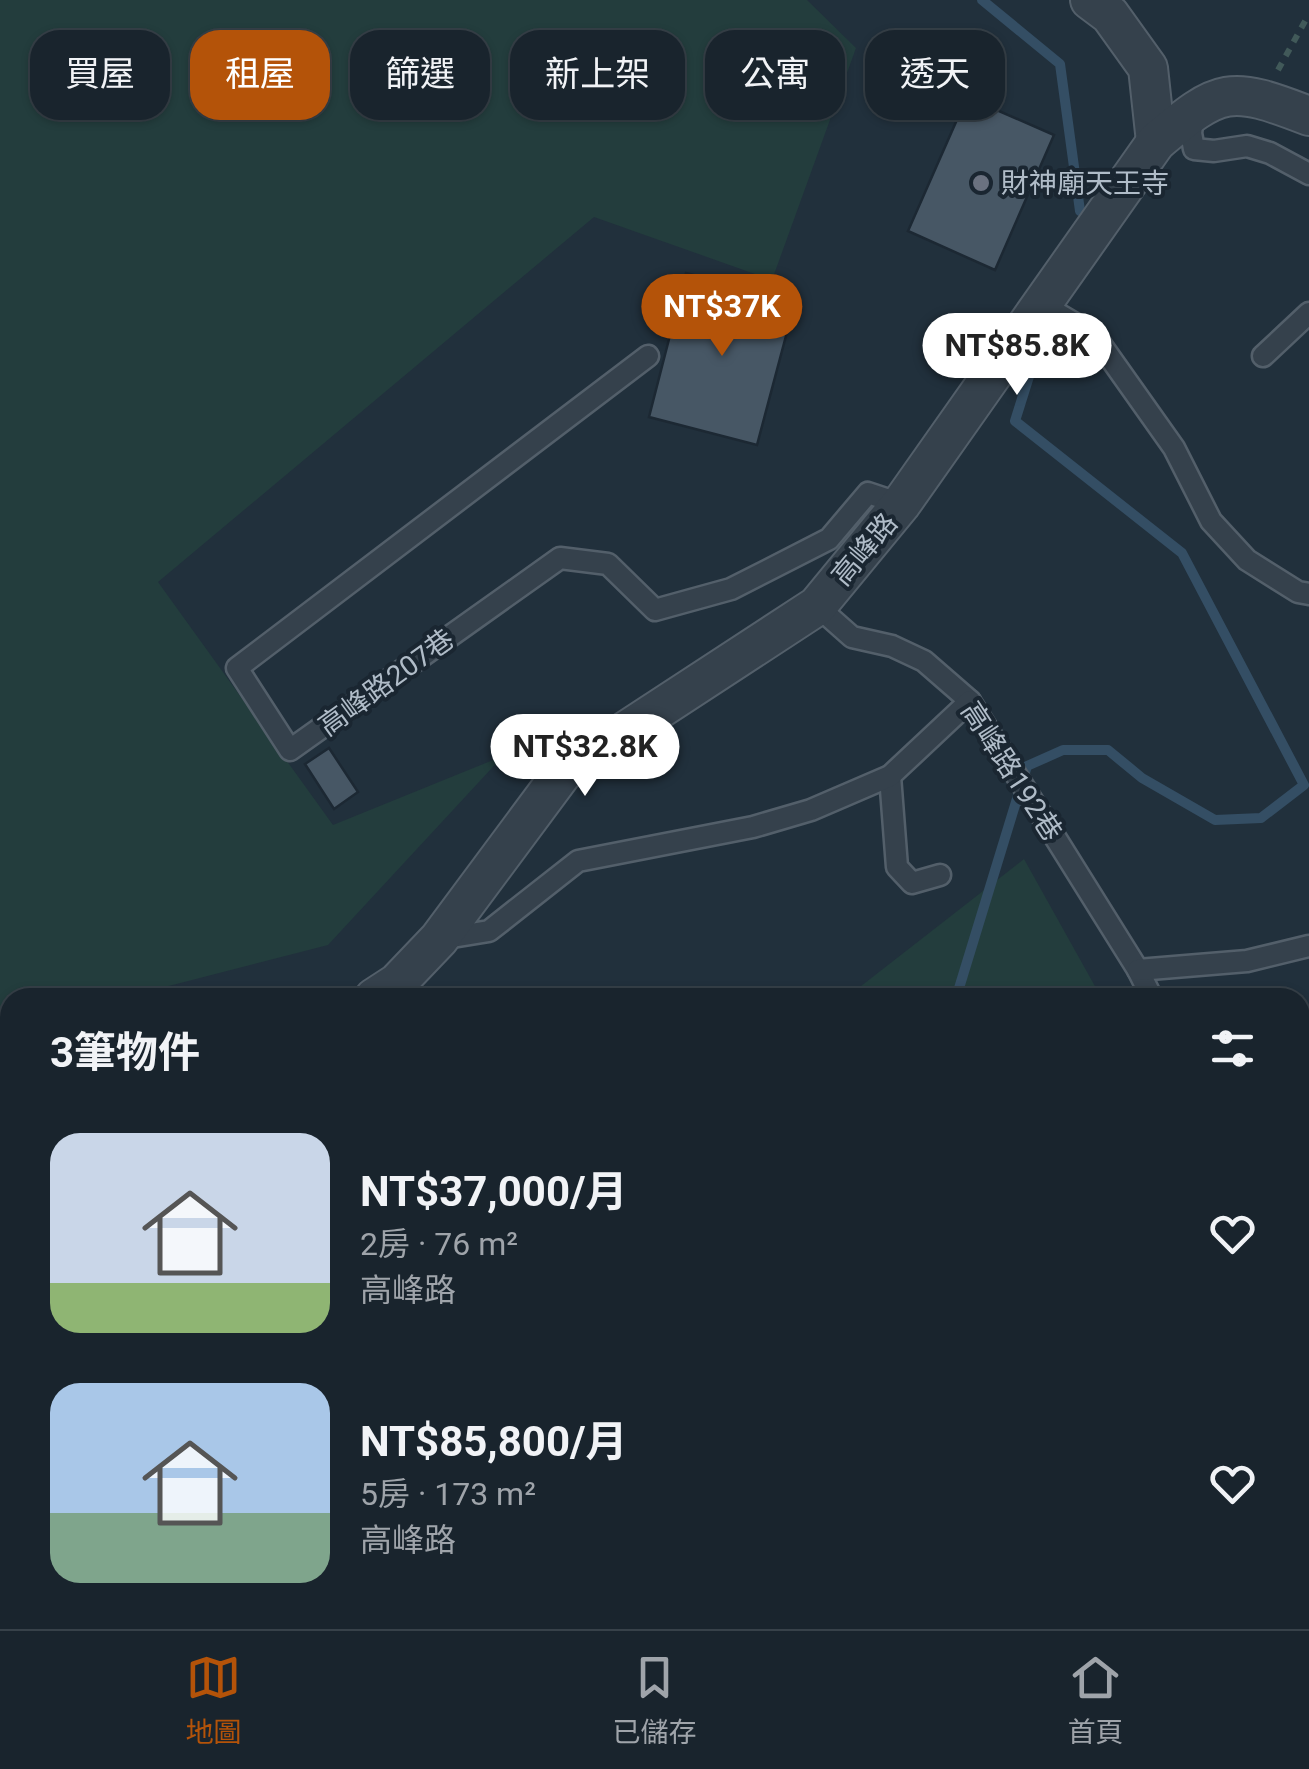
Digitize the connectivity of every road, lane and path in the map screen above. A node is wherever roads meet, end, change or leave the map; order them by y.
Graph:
1 (1090, 0) edge
2 (1309, 14) edge
3 (1263, 98) junction
4 (1194, 109) junction
5 (1309, 116) edge
6 (1156, 142) junction
7 (1309, 174) edge
8 (1041, 304) junction
9 (1309, 313) edge
10 (648, 356) dead end
11 (1263, 356) dead end
12 (901, 504) junction
13 (1309, 594) edge
14 (817, 606) junction
15 (970, 701) junction
16 (890, 776) junction
17 (940, 875) dead end
18 (439, 939) junction
19 (1309, 946) edge
20 (1138, 970) junction
21 (389, 988) edge
22 (1147, 988) edge

1 - 6 street
2 - 3 path
3 - 4 street, 高峰路
3 - 5 street, 高峰路
4 - 6 street, 高峰路
4 - 7 lane
6 - 8 street, 高峰路
8 - 12 street, 高峰路
8 - 13 lane
9 - 11 lane
10 - 12 lane, 高峰路207巷
12 - 14 street, 高峰路
14 - 15 lane, 高峰路192巷
14 - 18 street, 高峰路
15 - 16 lane
15 - 20 lane, 高峰路192巷
16 - 17 lane
16 - 18 lane
18 - 21 street, 高峰路
19 - 20 lane
20 - 22 lane, 高峰路192巷

